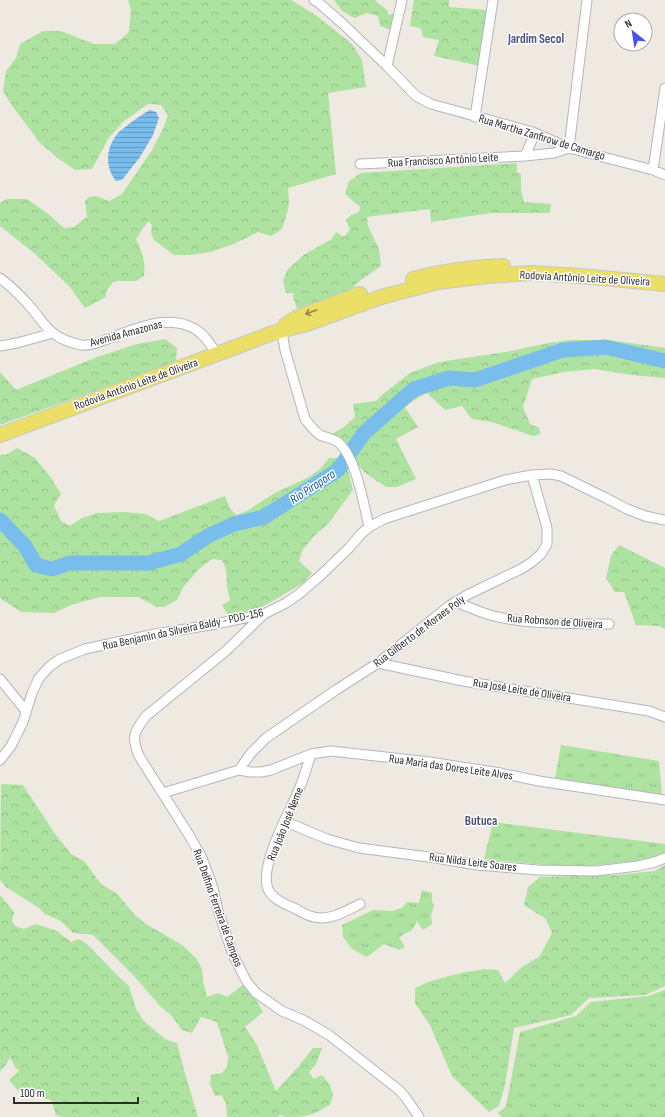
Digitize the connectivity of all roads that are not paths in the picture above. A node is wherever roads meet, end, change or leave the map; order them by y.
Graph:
1 (314, 0) edge
2 (402, 0) edge
3 (493, 0) edge
4 (587, 0) edge
5 (387, 66) junction
6 (665, 88) edge
7 (475, 117) junction
8 (532, 132) junction
9 (569, 148) junction
10 (525, 156) junction
11 (360, 164) dead end
12 (653, 170) junction
13 (665, 175) edge
14 (665, 275) edge
15 (0, 278) edge
16 (665, 284) edge
17 (280, 330) junction
18 (53, 333) junction
19 (0, 346) edge
20 (217, 354) junction
21 (0, 435) edge
22 (532, 475) junction
23 (665, 520) edge
24 (370, 527) junction
25 (456, 602) junction
26 (264, 614) junction
27 (609, 624) dead end
28 (378, 663) junction
29 (0, 679) edge
30 (26, 711) junction
31 (665, 716) edge
32 (311, 754) junction
33 (0, 760) edge
34 (239, 770) junction
35 (163, 793) junction
36 (665, 800) edge
37 (284, 822) junction
38 (665, 858) edge
39 (360, 904) dead end
40 (420, 1117) edge

1 - 5 street, Rua Martha Zanfirow de Camargo
2 - 5 street
3 - 7 street
4 - 9 street
5 - 7 street, Rua Martha Zanfirow de Camargo
6 - 12 street
7 - 8 street, Rua Martha Zanfirow de Camargo
8 - 9 street, Rua Martha Zanfirow de Camargo
8 - 10 street
9 - 10 street, Rua Francisco Antônio Leite
9 - 12 street, Rua Martha Zanfirow de Camargo
10 - 11 street, Rua Francisco Antônio Leite
12 - 13 street, Rua Martha Zanfirow de Camargo
14 -> 17 main road, Rodovia Antônio Leite de Oliveira
15 - 18 street, Avenida Amazonas
16 - 17 main road, Rodovia Antônio Leite de Oliveira
17 - 20 main road, Rodovia Antônio Leite de Oliveira
17 - 24 street
18 - 19 street
18 - 20 street, Avenida Amazonas
20 - 21 main road, Rodovia Antônio Leite de Oliveira
22 - 23 street, Rua Benjamin da Silveira Baldy - PDD-156
22 - 24 street, Rua Benjamin da Silveira Baldy - PDD-156
22 - 25 street, Rua Gilberto de Moraes Poly
24 - 26 street, Rua Benjamin da Silveira Baldy - PDD-156
25 - 27 street, Rua Robnson de Oliveira
25 - 28 street, Rua Gilberto de Moraes Poly
26 - 30 street, Rua Benjamin da Silveira Baldy - PDD-156
26 - 35 street, Rua Delfino Ferreira de Campos
28 - 31 street, Rua José Leite de Oliveira
28 - 34 street, Rua Gilberto de Moraes Poly
29 - 30 street
30 - 33 street, Rua Benjamin da Silveira Baldy - PDD-156
32 - 34 street, Rua Maria das Dores Leite Alves
32 - 36 street, Rua Maria das Dores Leite Alves
32 - 37 street, Rua João José Neme
34 - 35 street
35 - 40 street, Rua Delfino Ferreira de Campos
37 - 38 street, Rua Nilda Leite Soares
37 - 39 street, Rua João José Neme

